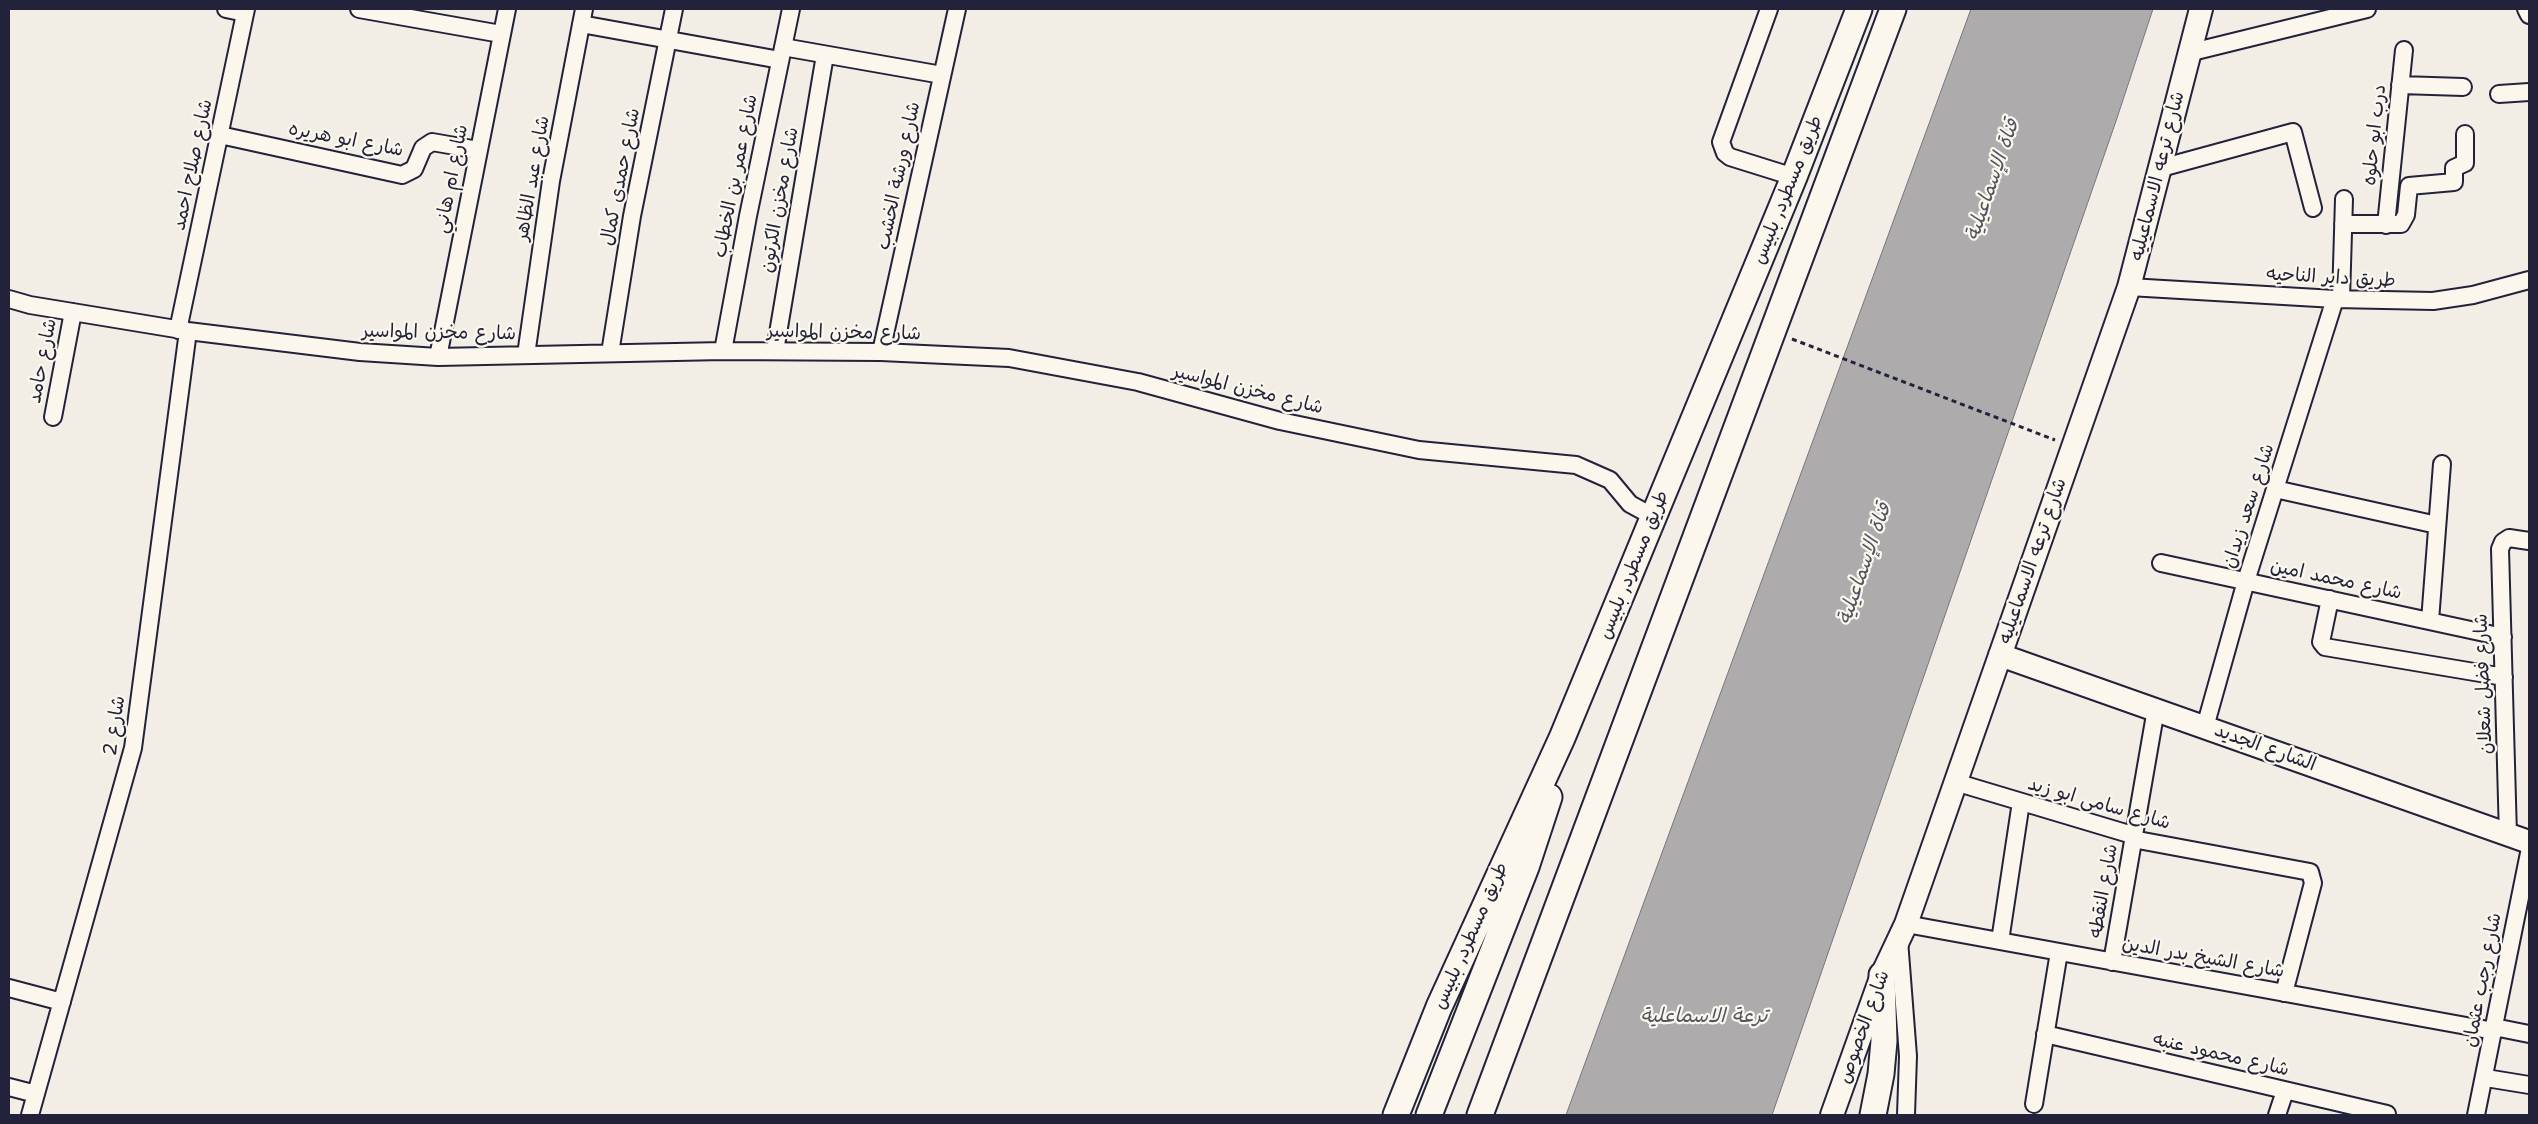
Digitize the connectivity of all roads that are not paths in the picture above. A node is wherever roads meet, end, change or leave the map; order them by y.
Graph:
1 (226, 9) edge
2 (359, 9) edge
3 (507, 9) edge
4 (674, 9) edge
5 (791, 9) edge
6 (957, 9) edge
7 (1769, 9) edge
8 (1859, 9) edge
9 (1893, 9) edge
10 (2201, 9) edge
11 (2367, 9) edge
12 (2526, 9) edge
13 (246, 11) edge
14 (2529, 15) edge
15 (583, 16) edge
16 (501, 34) junction
17 (668, 40) junction
18 (2404, 50) dead end
19 (2188, 53) junction
20 (782, 54) junction
21 (825, 55) junction
22 (942, 75) junction
23 (2400, 85) junction
24 (2463, 87) dead end
25 (2529, 92) edge
26 (2499, 94) dead end
27 (220, 134) junction
28 (2465, 134) dead end
29 (478, 150) junction
30 (2161, 168) junction
31 (1794, 177) junction
32 (2344, 199) dead end
33 (2313, 208) dead end
34 (2344, 224) junction
35 (2386, 225) junction
36 (2529, 280) edge
37 (2129, 287) junction
38 (9, 299) edge
39 (2338, 299) junction
40 (73, 312) junction
41 (183, 330) junction
42 (723, 351) junction
43 (775, 351) junction
44 (881, 352) junction
45 (610, 354) junction
46 (526, 355) junction
47 (438, 357) junction
48 (53, 417) dead end
49 (2442, 464) dead end
50 (2275, 489) junction
51 (1654, 517) junction
52 (2437, 524) junction
53 (2529, 541) edge
54 (2161, 563) dead end
55 (2246, 581) junction
56 (2330, 600) junction
57 (2430, 621) junction
58 (2503, 637) junction
59 (2000, 655) junction
60 (2504, 678) junction
61 (2156, 709) junction
62 (2205, 727) junction
63 (1562, 738) junction
64 (1955, 782) junction
65 (2021, 802) junction
66 (2134, 838) junction
67 (2519, 839) edge
68 (2529, 853) edge
69 (1902, 931) junction
70 (2000, 941) junction
71 (2059, 952) junction
72 (2112, 962) junction
73 (1882, 975) junction
74 (9, 988) edge
75 (2284, 993) junction
76 (62, 1002) junction
77 (2494, 1029) junction
78 (2045, 1034) junction
79 (2529, 1034) edge
80 (2486, 1078) junction
81 (2529, 1085) edge
82 (9, 1087) edge
83 (2285, 1091) junction
84 (36, 1094) junction
85 (2034, 1104) dead end
86 (2387, 1114) edge
87 (30, 1115) edge
88 (1396, 1115) edge
89 (1429, 1115) edge
90 (1480, 1115) edge
91 (1832, 1115) edge
92 (1873, 1115) edge
93 (1906, 1115) edge
94 (2277, 1115) edge
95 (2476, 1115) edge

1 - 13 street
2 - 16 street
3 - 16 street, شارع ام هاني
4 - 17 street, شارع حمدى كمال
5 - 20 street, شارع عمر بن الخطاب
6 - 22 street, شارع ورشة الخشب
7 - 31 street
8 - 31 main road, طريق مسطرد, بلبيس
9 - 90 main road, طريق مسطرد, بلبيس
10 - 19 main road, شارع ترعه الاسماعيليه
11 - 19 street
12 - 14 street
13 - 27 street, شارع صلاح احمد
15 - 17 street
15 - 46 street, شارع عبد الظاهر
16 - 29 street, شارع ام هاني
17 - 20 street
17 - 45 street, شارع حمدى كمال
18 - 23 street, درب ابو حلوه
19 - 30 main road, شارع ترعه الاسماعيليه
20 - 21 street
20 - 42 street, شارع عمر بن الخطاب
21 - 22 street
21 - 43 street, شارع مخزن الكرتون
22 - 44 street, شارع ورشة الخشب
23 - 24 street
23 - 35 street, درب ابو حلوه
25 - 26 street
27 - 29 street, شارع ابو هريره
27 - 41 street, شارع صلاح احمد
28 - 35 street, درب ابو حلوه
29 - 47 street, شارع ام هاني
30 - 33 street
30 - 37 main road, شارع ترعه الاسماعيليه
31 - 51 main road, طريق مسطرد, بلبيس
32 - 34 street, شارع سعد زيدان
34 - 35 street, درب ابو حلوه
34 - 39 street, شارع سعد زيدان
36 - 39 street, طريق داير الناحيه
37 - 39 street, طريق داير الناحيه
37 - 59 main road, شارع ترعه الاسماعيليه
38 - 40 street, شارع مخزن المواسير
39 - 50 street, شارع سعد زيدان
40 - 41 street, شارع مخزن المواسير
40 - 48 street, شارع حامد
41 - 47 street, شارع مخزن المواسير
41 - 76 street, شارع 2
42 - 43 street, شارع مخزن المواسير
42 - 45 street, شارع مخزن المواسير
43 - 44 street, شارع مخزن المواسير
44 - 51 street, شارع مخزن المواسير
45 - 46 street, شارع مخزن المواسير
46 - 47 street, شارع مخزن المواسير
49 - 52 street
50 - 52 street
50 - 55 street, شارع سعد زيدان
51 - 63 main road, طريق مسطرد, بلبيس
52 - 57 street
53 - 58 street, شارع فضل شعلان
54 - 55 street, شارع محمد امين
55 - 56 street, شارع محمد امين
55 - 62 street, شارع سعد زيدان
56 - 57 street, شارع محمد امين
56 - 60 street
57 - 58 street, شارع محمد امين
58 - 60 street, شارع فضل شعلان
59 - 61 main road, الشارع الجديد
59 - 64 main road, شارع ترعه الاسماعيليه
60 - 67 street, شارع فضل شعلان
61 - 62 main road, الشارع الجديد
61 - 66 street, شارع النقطه
62 - 67 main road, الشارع الجديد
63 - 88 main road, طريق مسطرد, بلبيس
63 - 89 main road
64 - 65 street, شارع سامى ابو زيد
64 - 69 main road, شارع ترعه الاسماعيليه
65 - 66 street, شارع سامى ابو زيد
65 - 70 street
66 - 72 street, شارع النقطه
66 - 75 street, شارع سامى ابو زيد
68 - 77 street, شارع رجب عثمان
69 - 70 street, شارع الشيخ بدر الدين
69 - 73 main road, شارع الخصوص
69 - 93 street, شارع ترعه الاسماعيليه
70 - 71 street, شارع الشيخ بدر الدين
71 - 72 street, شارع الشيخ بدر الدين
71 - 78 street
72 - 75 street, شارع الشيخ بدر الدين
73 - 91 main road, شارع الخصوص
73 - 92 main road
74 - 76 street
75 - 77 street, شارع الشيخ بدر الدين
76 - 84 street, شارع 2
77 - 79 street, شارع الشيخ بدر الدين
77 - 80 street, شارع رجب عثمان
78 - 83 street, شارع محمود عنبه
78 - 85 street
80 - 81 street
80 - 95 street, شارع رجب عثمان
82 - 84 street
83 - 86 street, شارع محمود عنبه
83 - 94 street
84 - 87 street, شارع 2

